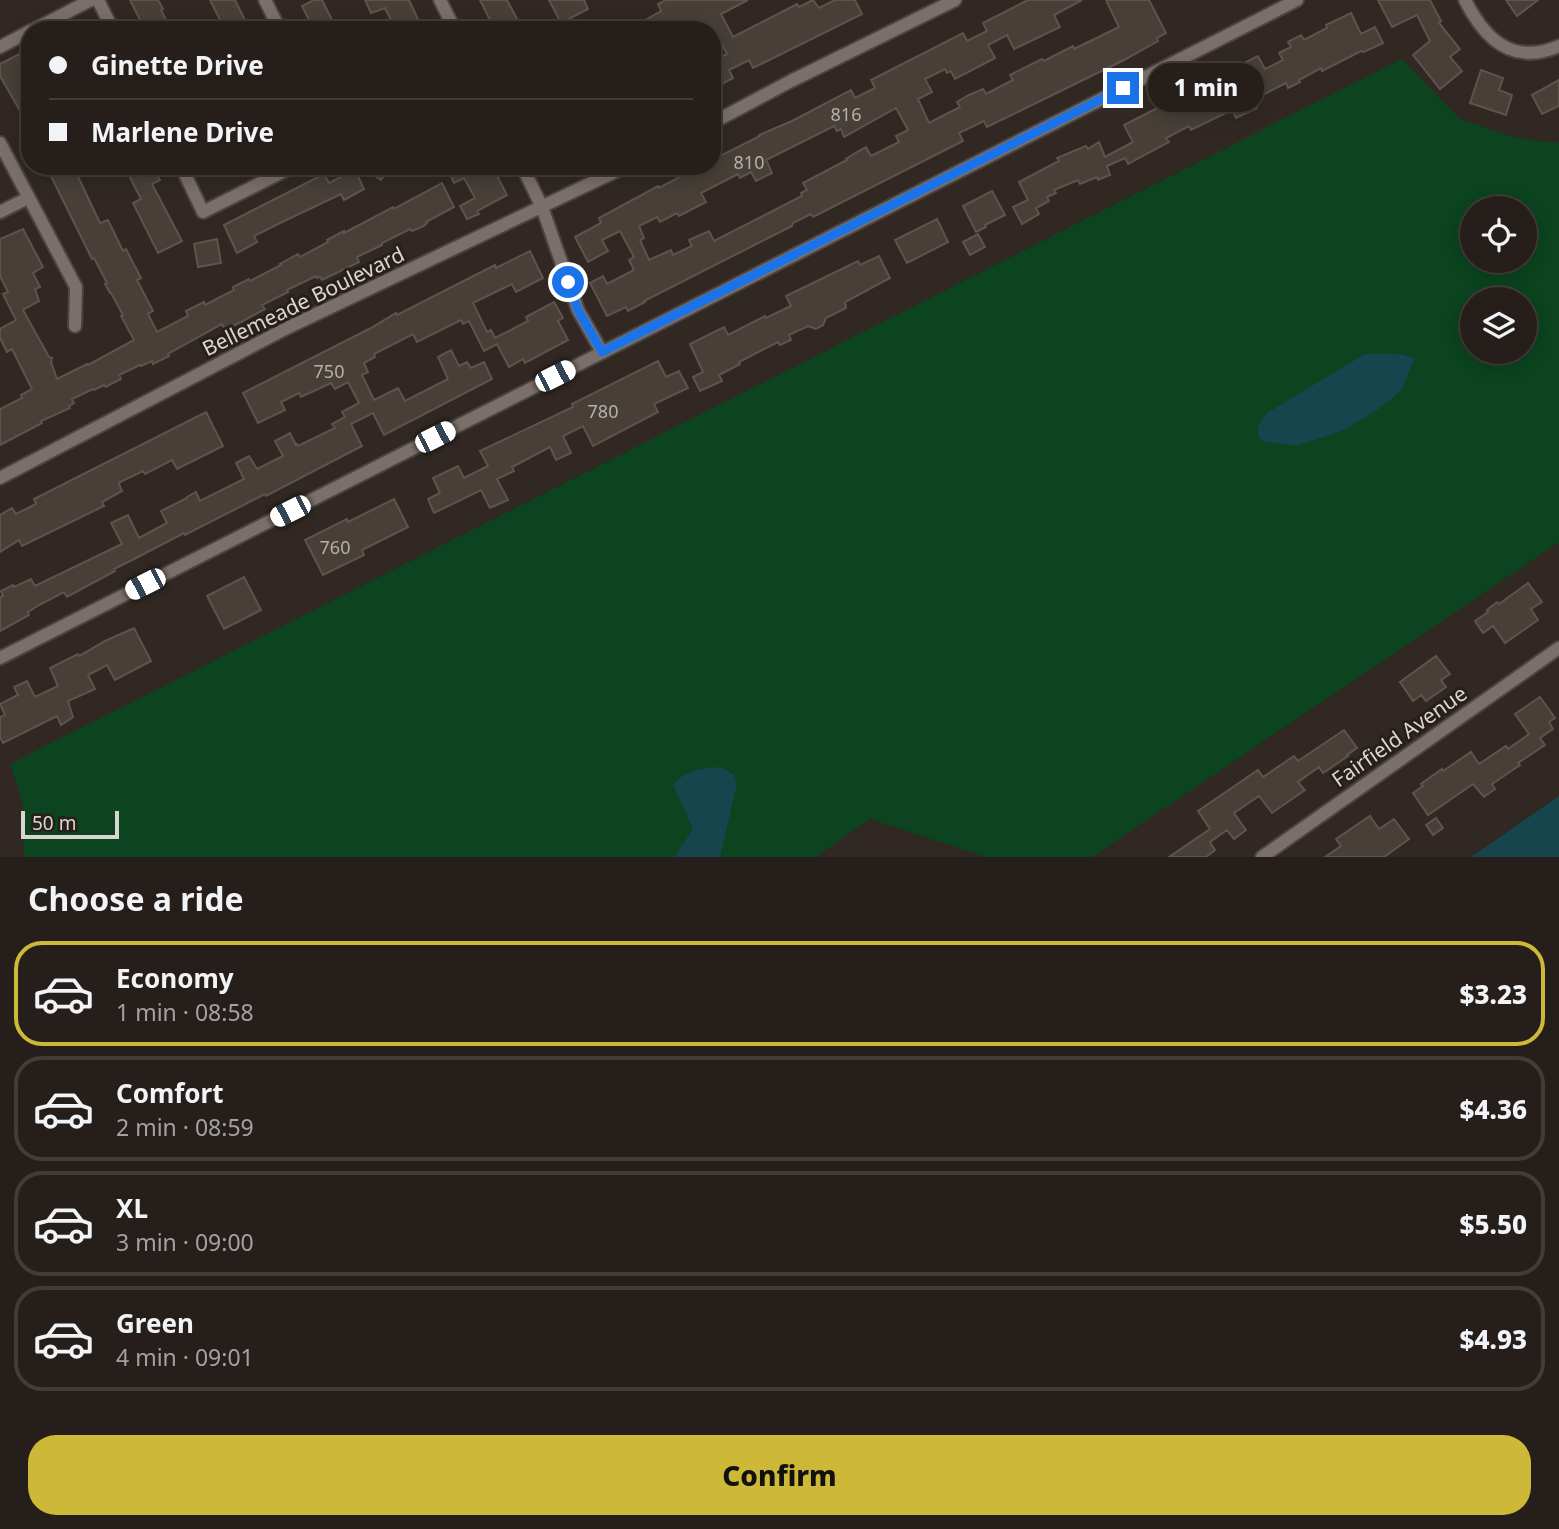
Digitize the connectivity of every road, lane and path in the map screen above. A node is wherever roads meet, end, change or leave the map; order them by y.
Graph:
1 (91, 0) edge
2 (98, 0) edge
3 (265, 0) edge
4 (440, 0) edge
5 (955, 0) edge
6 (1297, 0) edge
7 (1465, 0) edge
8 (50, 21) edge
9 (108, 21) edge
10 (276, 21) edge
11 (450, 21) edge
12 (21, 36) edge
13 (1559, 46) edge
14 (0, 47) edge
15 (721, 118) edge
16 (0, 143) edge
17 (185, 175) edge
18 (276, 175) edge
19 (526, 175) edge
20 (608, 175) edge
21 (28, 198) junction
22 (542, 207) junction
23 (0, 212) edge
24 (75, 326) dead end
25 (602, 352) junction
26 (0, 478) edge
27 (1559, 648) edge
28 (0, 658) edge
29 (1262, 857) edge

1 - 8 street
2 - 9 street
3 - 10 street
4 - 11 street
5 - 15 street
6 - 25 street
7 - 13 street
12 - 14 street
16 - 21 street
17 - 18 street
19 - 22 street
20 - 22 street, Bellemeade Boulevard
21 - 23 street
21 - 24 street
22 - 25 street
22 - 26 street, Bellemeade Boulevard
25 - 28 street
27 - 29 street, Fairfield Avenue

